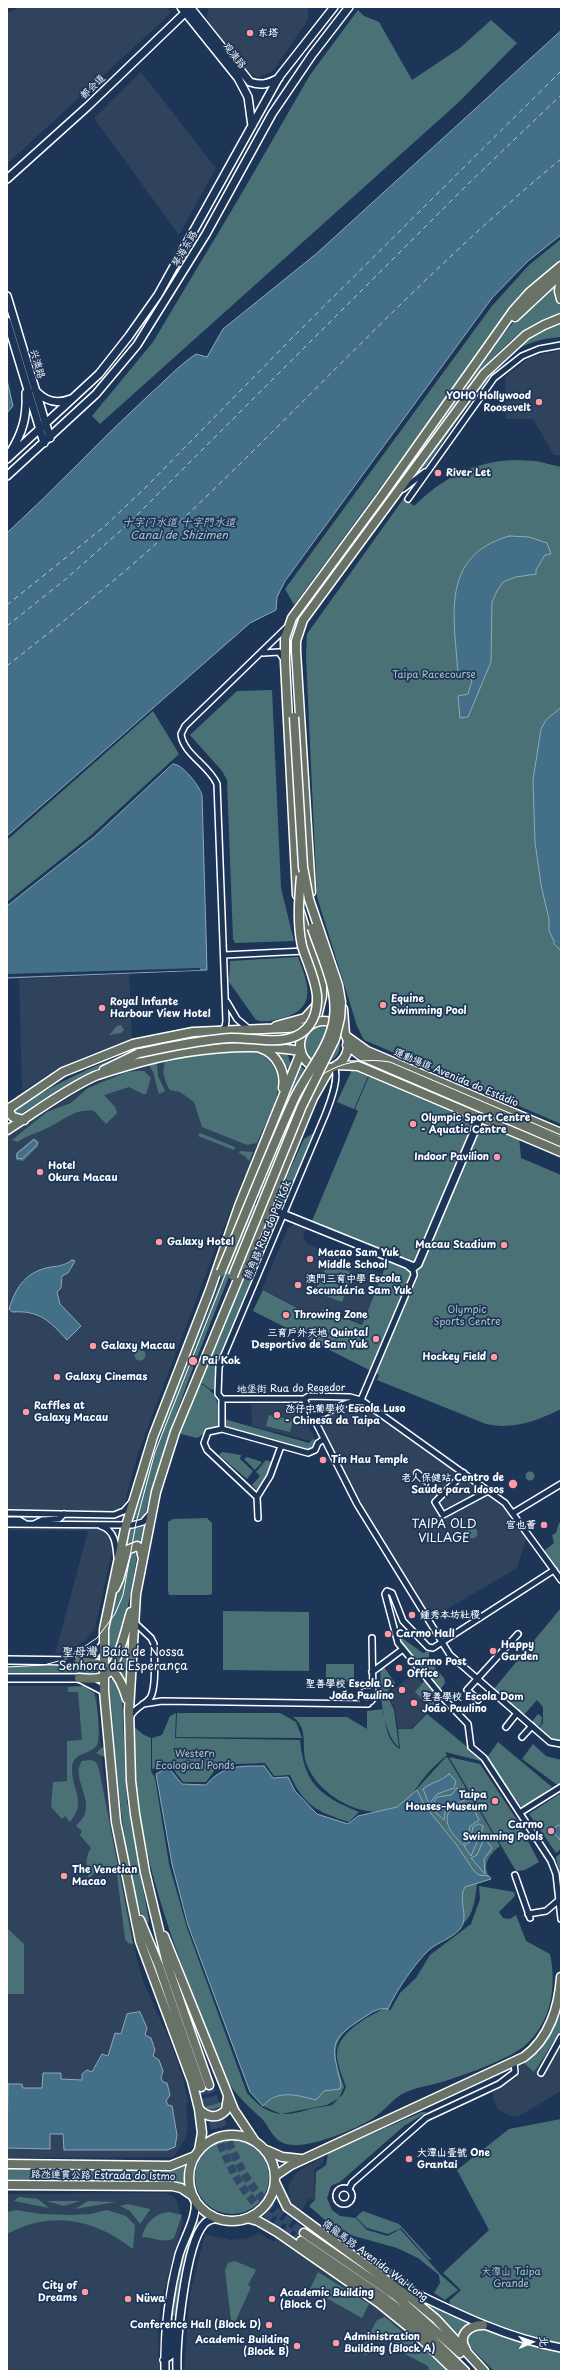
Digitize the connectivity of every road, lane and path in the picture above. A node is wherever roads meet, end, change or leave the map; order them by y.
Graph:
1 (334, 7) edge
2 (349, 7) edge
3 (188, 8) edge
4 (279, 77) junction
5 (252, 127) junction
6 (7, 179) edge
7 (561, 266) edge
8 (561, 274) edge
9 (561, 279) edge
10 (7, 296) edge
11 (561, 299) edge
12 (561, 318) edge
13 (7, 321) edge
14 (496, 338) junction
15 (561, 345) edge
16 (25, 383) junction
17 (33, 388) junction
18 (74, 399) junction
19 (42, 427) junction
20 (47, 440) junction
21 (7, 458) edge
22 (429, 469) junction
23 (7, 476) edge
24 (398, 492) junction
25 (408, 499) dead end
26 (303, 620) junction
27 (290, 624) junction
28 (262, 653) junction
29 (285, 662) junction
30 (302, 851) junction
31 (294, 861) junction
32 (224, 955) junction
33 (316, 962) junction
34 (320, 975) junction
35 (225, 998) junction
36 (311, 1025) junction
37 (250, 1029) junction
38 (221, 1030) junction
39 (260, 1030) junction
40 (272, 1030) junction
41 (345, 1035) junction
42 (347, 1045) junction
43 (255, 1046) junction
44 (272, 1047) junction
45 (301, 1051) junction
46 (334, 1066) junction
47 (95, 1076) junction
48 (280, 1100) junction
49 (481, 1107) junction
50 (9, 1108) edge
51 (480, 1118) junction
52 (24, 1120) junction
53 (7, 1130) edge
54 (561, 1133) edge
55 (561, 1142) edge
56 (561, 1152) edge
57 (285, 1214) junction
58 (264, 1216) junction
59 (409, 1267) junction
60 (210, 1290) junction
61 (225, 1308) junction
62 (222, 1399) junction
63 (304, 1399) junction
64 (361, 1400) junction
65 (367, 1404) junction
66 (311, 1414) junction
67 (222, 1429) junction
68 (324, 1439) junction
69 (281, 1446) junction
70 (417, 1473) dead end
71 (464, 1473) junction
72 (561, 1484) edge
73 (488, 1490) junction
74 (442, 1495) junction
75 (257, 1497) junction
76 (132, 1501) junction
77 (152, 1512) junction
78 (7, 1513) edge
79 (513, 1513) junction
80 (64, 1514) junction
81 (258, 1518) dead end
82 (7, 1520) edge
83 (7, 1524) edge
84 (29, 1524) junction
85 (96, 1525) junction
86 (126, 1525) junction
87 (142, 1557) junction
88 (117, 1562) junction
89 (554, 1570) junction
90 (561, 1580) edge
91 (111, 1594) junction
92 (136, 1594) junction
93 (396, 1605) junction
94 (390, 1608) junction
95 (133, 1621) junction
96 (518, 1634) dead end
97 (372, 1638) dead end
98 (442, 1643) junction
99 (103, 1645) junction
100 (403, 1649) junction
101 (7, 1660) edge
102 (79, 1661) junction
103 (372, 1662) junction
104 (384, 1662) junction
105 (107, 1667) junction
106 (372, 1672) junction
107 (104, 1676) junction
108 (7, 1678) edge
109 (79, 1678) junction
110 (477, 1679) junction
111 (372, 1684) junction
112 (104, 1691) junction
113 (153, 1692) junction
114 (363, 1692) junction
115 (373, 1696) junction
116 (478, 1700) dead end
117 (162, 1701) junction
118 (351, 1703) junction
119 (143, 1704) junction
120 (368, 1704) junction
121 (129, 1710) junction
122 (517, 1713) junction
123 (129, 1723) junction
124 (506, 1726) dead end
125 (532, 1726) junction
126 (522, 1737) dead end
127 (561, 1744) edge
128 (561, 1787) edge
129 (521, 1812) junction
130 (515, 1875) dead end
131 (559, 1900) junction
132 (132, 1901) junction
133 (153, 1905) junction
134 (561, 1919) edge
135 (561, 1977) edge
136 (559, 2008) edge
137 (561, 2037) edge
138 (512, 2064) junction
139 (541, 2073) dead end
140 (228, 2095) junction
141 (199, 2109) junction
142 (254, 2140) junction
143 (266, 2150) junction
144 (197, 2153) junction
145 (306, 2158) junction
146 (7, 2164) edge
147 (275, 2179) junction
148 (7, 2185) edge
149 (349, 2190) dead end
150 (195, 2199) junction
151 (217, 2218) junction
152 (247, 2218) junction
153 (387, 2279) junction
154 (179, 2324) junction
155 (482, 2325) junction
156 (561, 2348) edge
157 (471, 2357) junction
158 (164, 2360) junction
159 (165, 2371) edge
160 (177, 2371) edge
161 (455, 2371) edge
162 (465, 2371) edge
163 (480, 2371) edge
164 (484, 2371) edge

1 - 4 main road, 琴海东路
2 - 20 main road, 琴海东路
3 - 4 main road, 观澳路
3 - 5 main road, 观澳路
3 - 6 main road, 都会道
4 - 5 main road, 琴海东路
5 - 18 main road, 琴海东路
7 - 14 main road
8 - 14 main road
9 - 11 main road
10 - 17 main road, 兴澳路
12 - 24 main road
13 - 16 main road, 兴澳路
14 - 27 main road
15 - 22 street
16 - 19 main road, 兴澳路
16 - 21 main road
17 - 18 main road
17 - 19 main road, 兴澳路
18 - 19 main road, 琴海东路
19 - 20 main road, 兴澳路
19 - 21 main road, 琴海东路
20 - 23 main road, 琴海东路
22 - 24 street
22 - 25 street
24 - 26 main road
26 - 30 main road, bridge
26 - 41 main road
27 - 28 street
27 - 29 main road
28 - 29 street
28 - 32 street
29 - 31 main road
30 - 47 main road, bridge
30 - 61 main road, bridge
31 - 33 main road
31 - 60 main road, bridge
32 - 33 street
32 - 35 street
33 - 34 main road
34 - 36 main road
34 - 39 main road
35 - 37 street
35 - 38 street
36 - 40 main road
36 - 41 main road
36 - 45 main road
37 - 38 main road
37 - 39 main road
38 - 50 main road
39 - 40 main road
40 - 44 main road
41 - 42 main road
41 - 54 main road, 運動場道 Avenida do Estádio
42 - 46 main road
42 - 49 main road, 運動場道 Avenida do Estádio
43 - 44 main road
43 - 47 main road
43 - 48 main road
44 - 45 main road
45 - 46 main road
45 - 48 main road
46 - 51 main road
46 - 57 street, 排角路 Rua do Pai Kok
46 - 58 main road
47 - 52 main road
48 - 60 main road
49 - 51 main road
49 - 55 main road, 運動場道 Avenida do Estádio
50 - 52 main road
51 - 56 main road
51 - 59 main road
52 - 53 main road
57 - 58 main road
57 - 59 main road
57 - 62 street, 排角路 Rua do Pai Kok
58 - 61 main road
59 - 64 street
60 - 76 main road
61 - 77 main road
62 - 63 street, 地堡街 Rua do Regedor
62 - 67 street, 排角路 Rua do Pai Kok
63 - 64 street, 地堡街 Rua do Regedor
63 - 66 street
64 - 65 street, 地堡街 Rua do Regedor
65 - 66 street
65 - 71 street, 地堡街 Rua do Regedor
66 - 68 street
67 - 69 street
67 - 75 street
68 - 69 street
68 - 98 street
69 - 75 street
70 - 74 street
71 - 73 street, 地堡街 Rua do Regedor
71 - 74 street
72 - 79 street
73 - 74 street
73 - 79 street, 地堡街 Rua do Regedor
75 - 81 street
76 - 80 street
76 - 86 main road
77 - 86 street
77 - 87 main road
78 - 80 street
79 - 89 street, 地堡街 Rua do Regedor
80 - 84 street
82 - 84 street
83 - 84 street
84 - 85 street
85 - 86 street
85 - 88 street
86 - 88 main road
87 - 91 main road
87 - 92 main road
88 - 91 main road
89 - 90 street, 地堡街 Rua do Regedor
89 - 98 street
91 - 99 main road
92 - 95 main road
92 - 105 main road
93 - 94 street
93 - 94 street
93 - 98 street
94 - 100 street
95 - 113 street
95 - 121 main road
96 - 110 street
97 - 103 street
98 - 110 street
99 - 102 main road
99 - 105 main road
100 - 104 street
100 - 129 street
101 - 102 main road
102 - 105 main road
103 - 104 street
103 - 106 street
104 - 106 street
105 - 107 main road
105 - 121 main road
106 - 111 street
107 - 109 main road
107 - 112 main road
108 - 109 main road
109 - 112 main road
110 - 116 street
110 - 122 street
111 - 114 street
111 - 115 street
112 - 132 main road
113 - 117 street
113 - 119 street
114 - 115 street
114 - 118 street
114 - 120 street
115 - 120 street
117 - 118 street
117 - 119 street
118 - 120 street
119 - 123 street
121 - 123 main road
122 - 124 street
122 - 125 street
123 - 133 main road
125 - 126 street
125 - 127 street
128 - 129 street
129 - 131 street
130 - 131 street
131 - 134 street
132 - 133 main road
132 - 141 main road
133 - 140 main road
135 - 136 main road
136 - 138 main road
137 - 139 street
138 - 145 main road
138 - 149 street
140 - 141 main road
140 - 142 main road
141 - 144 main road
142 - 143 main road
142 - 144 main road
143 - 145 main road
143 - 147 main road
144 - 146 main road, 路氹連貫公路 Estrada do Istmo
144 - 150 main road
145 - 147 main road
147 - 152 main road
147 - 153 main road, 偉龍馬路 Avenida Wai Long
148 - 150 main road, 路氹連貫公路 Estrada do Istmo
150 - 151 main road
150 - 158 main road
151 - 152 main road
151 - 154 main road
152 - 161 main road
153 - 155 main road
153 - 157 main road, 偉龍馬路 Avenida Wai Long
154 - 158 main road
154 - 160 main road
155 - 156 main road
155 - 157 main road
157 - 164 main road, 偉龍馬路 Avenida Wai Long
158 - 159 main road
162 - 163 main road

